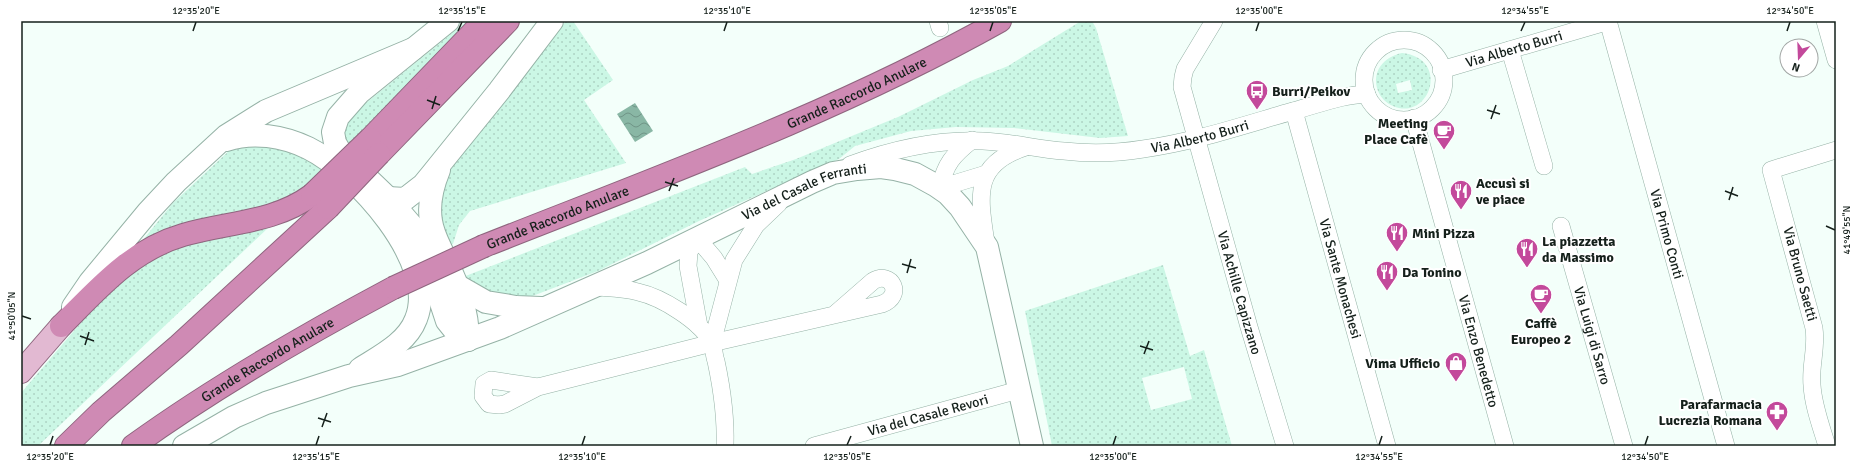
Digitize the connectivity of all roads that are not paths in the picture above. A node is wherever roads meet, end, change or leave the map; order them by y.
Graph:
1 (484, 21) edge
2 (508, 21) edge
3 (552, 21) edge
4 (1000, 21) edge
5 (1214, 21) edge
6 (1608, 21) edge
7 (1825, 21) edge
8 (439, 24) edge
9 (413, 49) junction
10 (1510, 50) junction
11 (1836, 60) edge
12 (1442, 70) junction
13 (1366, 94) junction
14 (1294, 111) junction
15 (1414, 118) junction
16 (1198, 138) junction
17 (972, 140) junction
18 (219, 142) junction
19 (1028, 146) junction
20 (375, 147) junction
21 (1836, 150) edge
22 (441, 163) junction
23 (1544, 166) dead end
24 (833, 173) junction
25 (986, 174) junction
26 (940, 188) junction
27 (790, 191) junction
28 (388, 198) junction
29 (320, 201) junction
30 (1561, 226) dead end
31 (697, 238) junction
32 (987, 247) junction
33 (727, 279) junction
34 (458, 286) junction
35 (596, 287) junction
36 (546, 308) junction
37 (834, 315) dead end
38 (61, 326) junction
39 (699, 326) junction
40 (468, 340) junction
41 (712, 343) junction
42 (21, 372) edge
43 (349, 376) junction
44 (538, 388) dead end
45 (1019, 390) junction
46 (167, 421) junction
47 (66, 446) edge
48 (133, 446) edge
49 (143, 446) edge
50 (184, 446) edge
51 (725, 446) edge
52 (814, 446) edge
53 (1032, 446) edge
54 (1285, 446) edge
55 (1387, 446) edge
56 (1505, 446) edge
57 (1624, 446) edge
58 (1726, 446) edge
59 (1827, 446) edge

1 - 20 highway
2 - 20 highway
3 - 22 street
4 - 46 highway, Grande Raccordo Anulare, bridge
5 - 16 street, Via Achille Capizzano
6 - 10 street, Via Alberto Burri
6 - 58 street, Via Primo Conti
7 - 11 street
8 - 9 street
9 - 18 street
9 - 28 street
10 - 12 street, Via Alberto Burri
10 - 23 street
12 - 13 street
12 - 15 street
13 - 14 street, Via Alberto Burri
13 - 15 street
14 - 16 street, Via Alberto Burri
14 - 55 street, Via Sante Monachesi
15 - 56 street, Via Enzo Benedetto
16 - 19 street, Via Alberto Burri
16 - 54 street, Via Achille Capizzano
17 - 19 street, Via Alberto Burri
17 - 24 street, Via Alberto Burri
17 - 26 street
18 - 38 street
18 - 43 street
19 - 25 street
20 - 29 highway, bridge
21 - 59 street, Via Bruno Saetti
22 - 28 street
22 - 34 street
24 - 26 street, Via del Casale Ferranti
24 - 27 street, Via del Casale Ferranti
25 - 26 street
25 - 32 street
26 - 32 street, Via del Casale Ferranti
27 - 31 street, Via del Casale Ferranti
27 - 33 street
28 - 40 street
29 - 38 highway
29 - 47 highway
30 - 57 street, Via Luigi di Sarro
31 - 33 street
31 - 35 street, Via del Casale Ferranti
31 - 39 street
32 - 45 street, Via del Casale Ferranti
33 - 41 street
34 - 36 street
34 - 40 street
35 - 36 street, Via del Casale Ferranti
35 - 39 street
36 - 40 street, Via del Casale Ferranti
37 - 41 street
38 - 42 main road
39 - 41 street
40 - 43 street, Via del Casale Ferranti
41 - 44 street
41 - 51 street
43 - 50 street
45 - 52 street, Via del Casale Revori
45 - 53 street, Via del Casale Ferranti
46 - 48 highway, Grande Raccordo Anulare
46 - 49 highway

